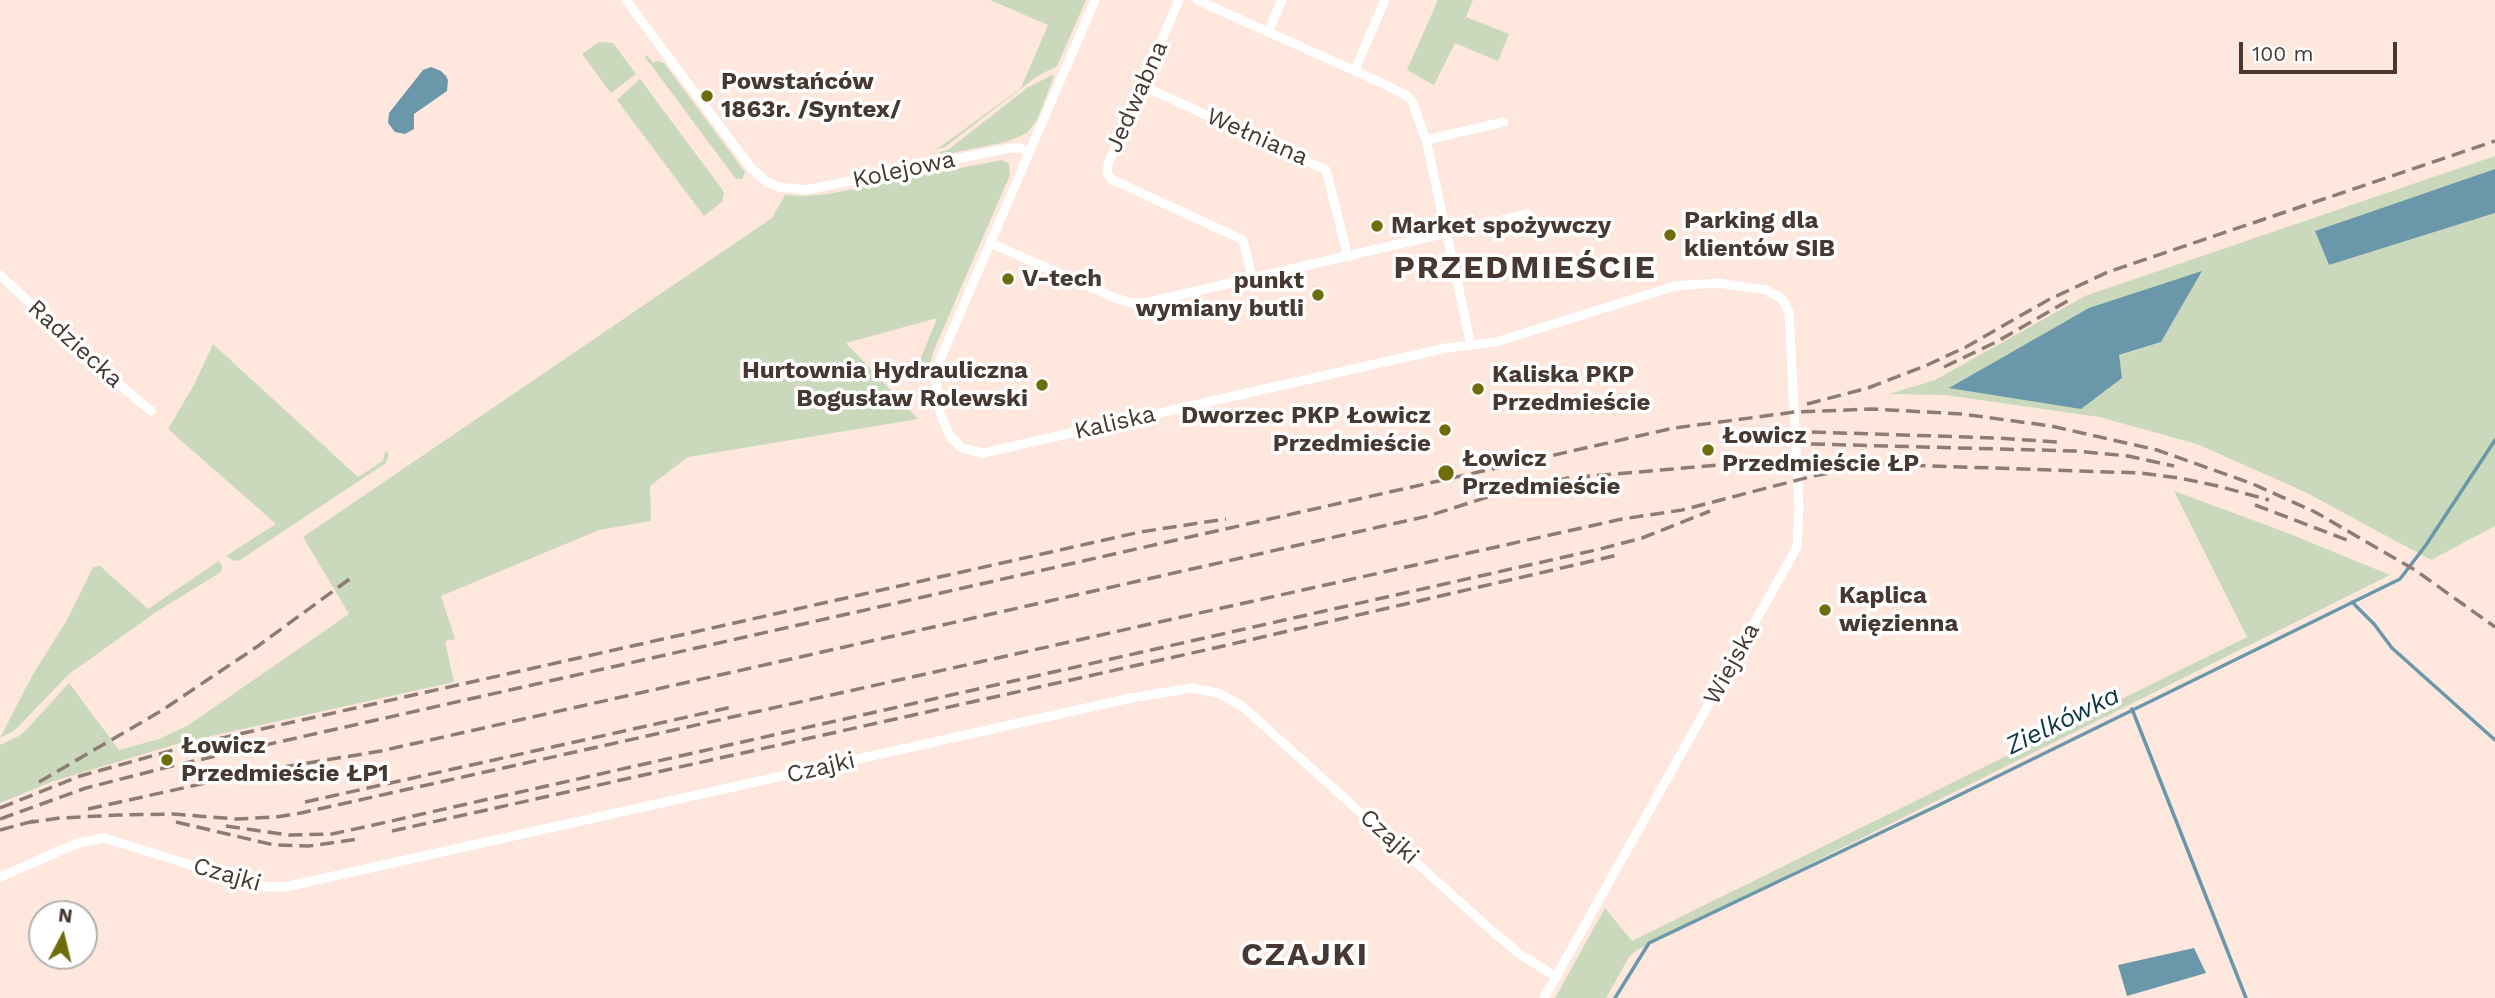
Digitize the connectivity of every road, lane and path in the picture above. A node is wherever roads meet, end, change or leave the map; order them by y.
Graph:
1 (626, 0) edge
2 (1096, 0) edge
3 (1179, 0) edge
4 (1197, 0) edge
5 (1282, 0) edge
6 (1385, 0) edge
7 (1268, 32) junction
8 (1354, 70) junction
9 (1143, 86) junction
10 (1504, 122) dead end
11 (1426, 140) junction
12 (1029, 152) junction
13 (1528, 214) dead end
14 (1447, 233) junction
15 (990, 243) junction
16 (1348, 257) junction
17 (0, 275) edge
18 (1252, 278) junction
19 (1782, 299) joint
20 (1471, 345) junction
21 (151, 411) dead end
22 (0, 877) edge
23 (1557, 977) junction
24 (1544, 998) edge

1 - 12 street, Kolejowa
2 - 12 street, Kaliska
3 - 9 street, Jedwabna
4 - 7 street
5 - 7 street
6 - 8 street
7 - 8 street
8 - 11 street
9 - 16 street, Wełniana
9 - 18 street, Jedwabna
10 - 11 street
11 - 14 street
12 - 15 street, Kaliska
13 - 14 street
14 - 16 street
14 - 20 street
15 - 18 street
15 - 20 street, Kaliska
16 - 18 street
17 - 21 street, Radziecka
19 - 20 street, Kaliska
19 - 23 street, Wiejska
22 - 23 street, Czajki
23 - 24 street, Wiejska

